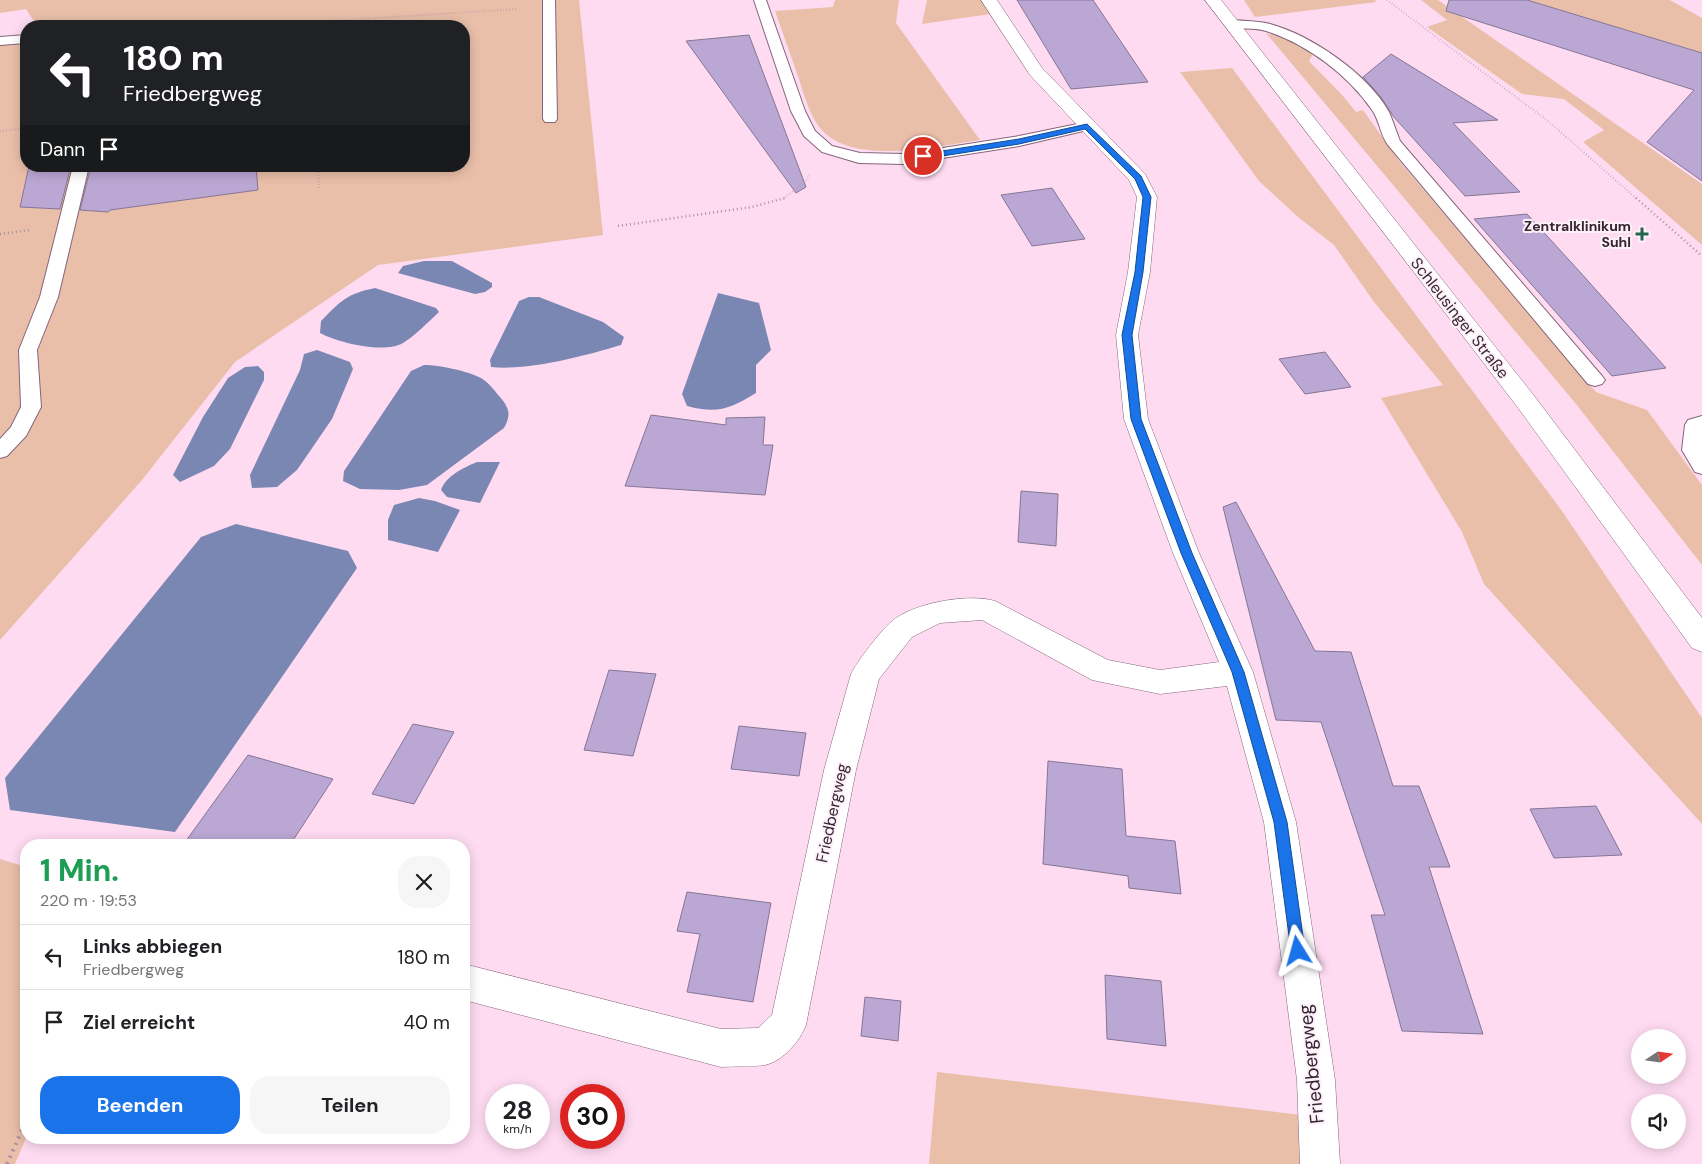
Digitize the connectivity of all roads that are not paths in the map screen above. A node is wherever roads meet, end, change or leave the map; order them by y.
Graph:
1 (760, 0) edge
2 (988, 0) edge
3 (1213, 0) edge
4 (549, 4) edge
5 (1232, 24) junction
6 (20, 39) edge
7 (0, 41) edge
8 (550, 119) dead end
9 (1087, 126) junction
10 (80, 172) edge
11 (1595, 380) dead end
12 (1702, 423) edge
13 (0, 451) edge
14 (1702, 467) edge
15 (1702, 640) edge
16 (1238, 672) junction
17 (470, 984) edge
18 (1320, 1164) edge

1 - 9 lane
2 - 9 street, Friedbergweg
3 - 5 street, Schleusinger Straße
4 - 8 lane
5 - 11 lane
5 - 15 street, Schleusinger Straße
6 - 7 lane
9 - 16 street, Friedbergweg
10 - 13 lane
12 - 14 lane
16 - 17 street, Friedbergweg
16 - 18 street, Friedbergweg

